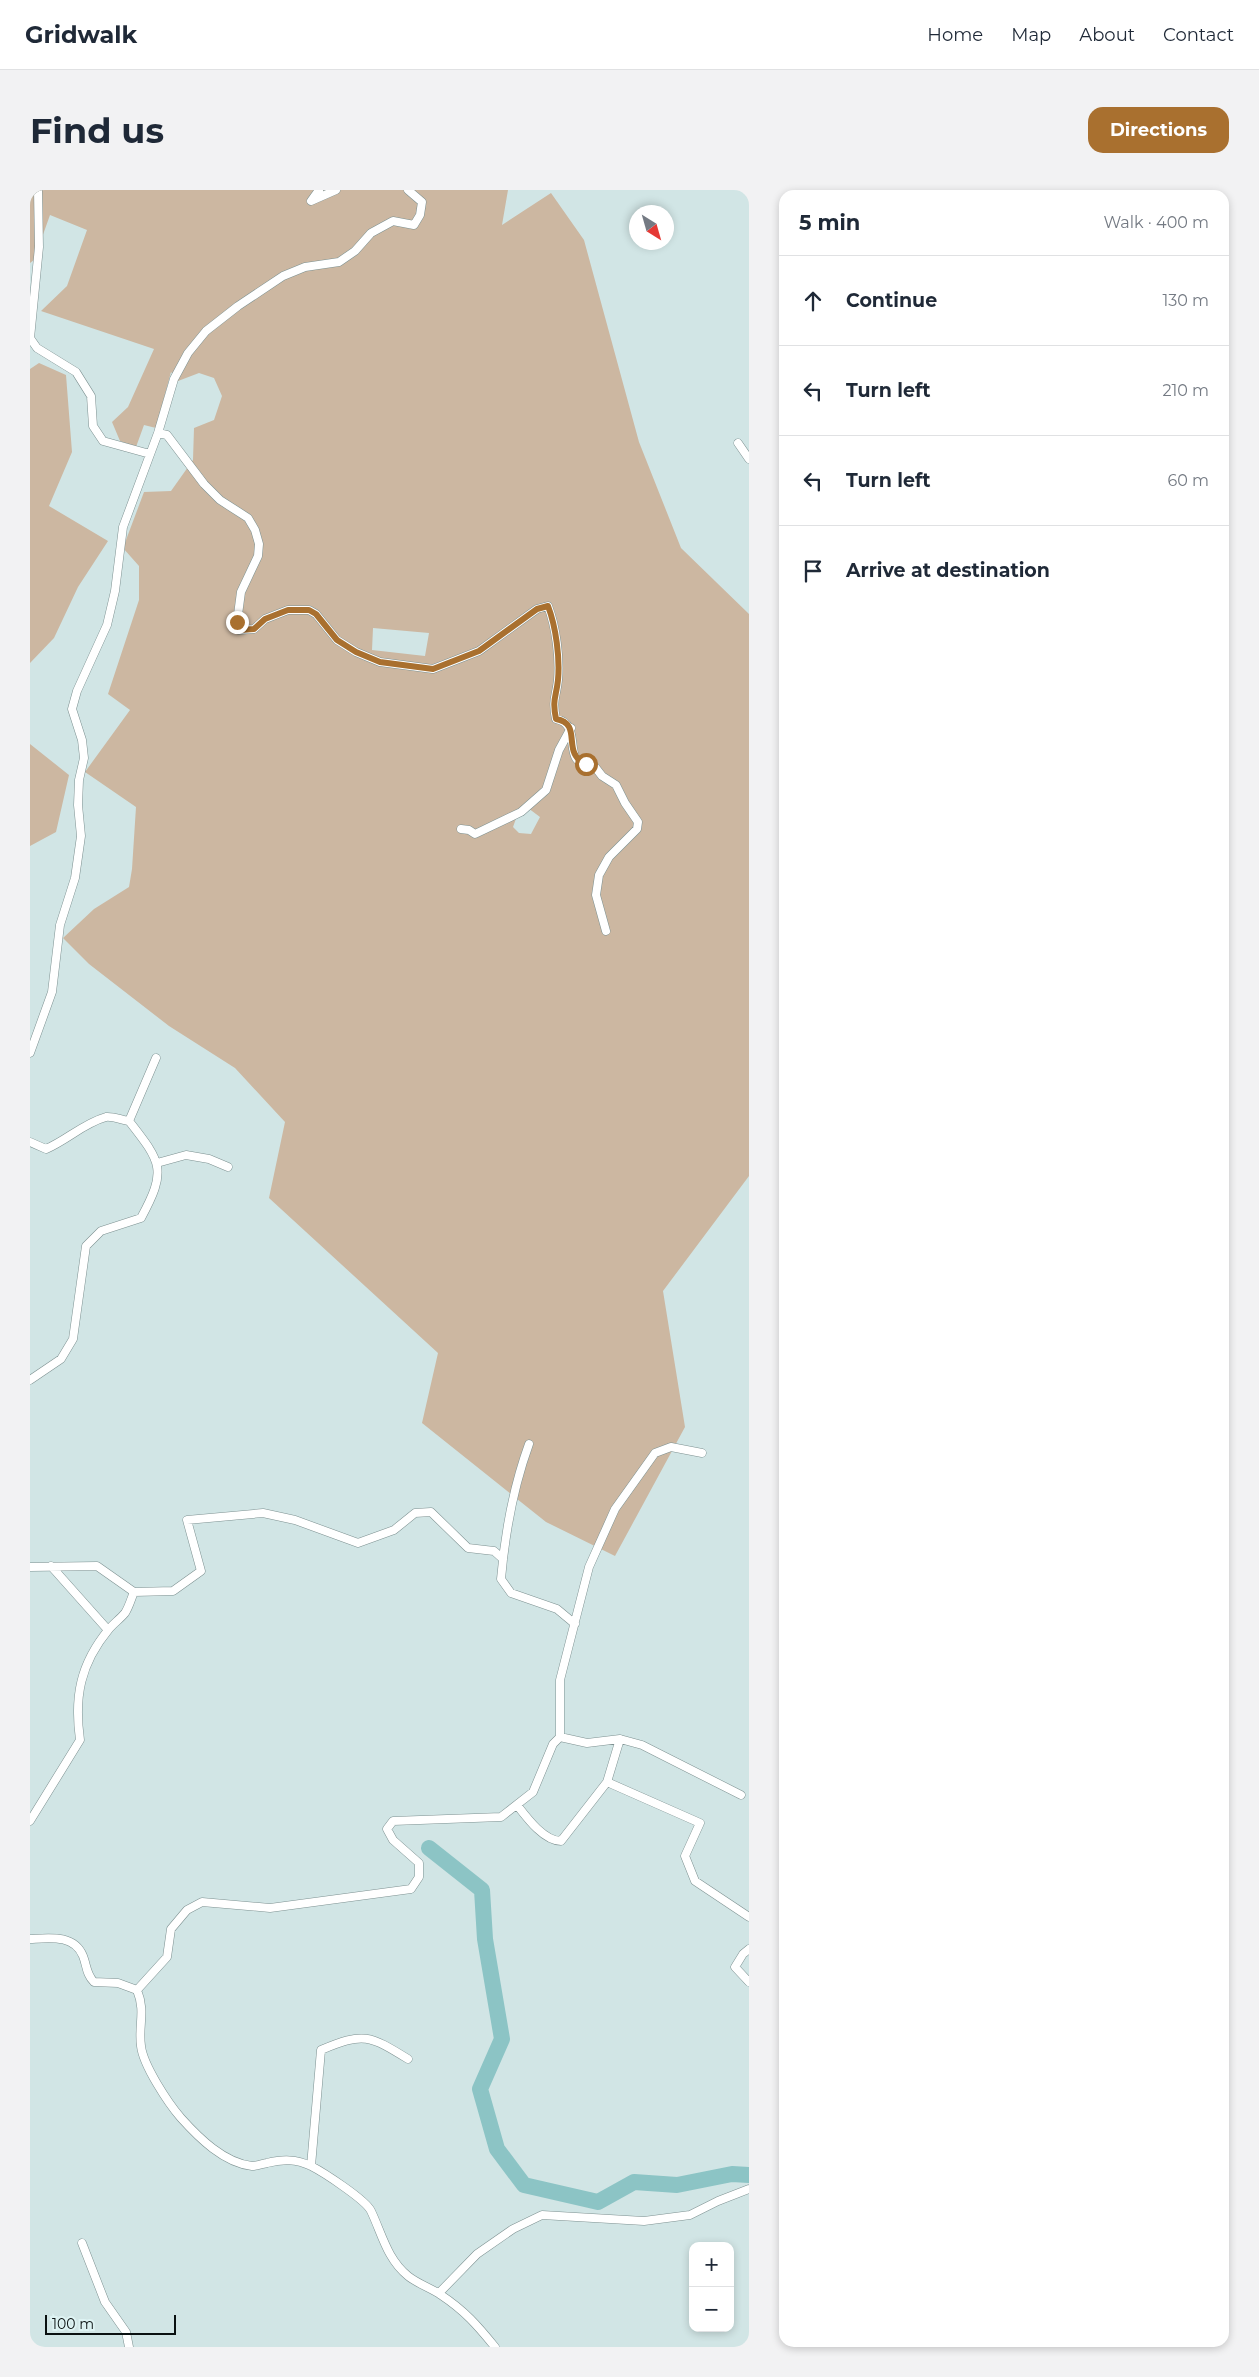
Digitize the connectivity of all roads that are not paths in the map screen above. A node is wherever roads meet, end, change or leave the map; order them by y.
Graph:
1 (38, 190) edge
2 (319, 190) edge
3 (336, 190) edge
4 (408, 190) edge
5 (158, 433) junction
6 (738, 444) dead end
7 (150, 454) junction
8 (749, 459) edge
9 (571, 728) junction
10 (461, 829) dead end
11 (606, 932) dead end
12 (30, 1053) edge
13 (156, 1058) dead end
14 (129, 1121) junction
15 (30, 1142) edge
16 (158, 1163) junction
17 (228, 1167) dead end
18 (30, 1380) edge
19 (529, 1444) dead end
20 (702, 1453) dead end
21 (502, 1559) junction
22 (30, 1566) edge
23 (51, 1566) junction
24 (134, 1592) junction
25 (575, 1624) junction
26 (108, 1630) junction
27 (560, 1737) junction
28 (620, 1739) junction
29 (607, 1782) junction
30 (740, 1795) dead end
31 (517, 1805) junction
32 (30, 1821) edge
33 (749, 1918) edge
34 (30, 1939) edge
35 (749, 1949) edge
36 (749, 1982) edge
37 (137, 1990) junction
38 (408, 2059) dead end
39 (311, 2166) junction
40 (749, 2189) edge
41 (82, 2243) dead end
42 (440, 2294) junction
43 (129, 2347) edge
44 (495, 2347) edge

1 - 7 street
2 - 3 street
4 - 5 street
5 - 7 street
5 - 9 street
6 - 8 street
7 - 12 street
9 - 10 street
9 - 11 street
13 - 14 street
14 - 15 street
14 - 16 street
16 - 17 street
16 - 18 street
19 - 21 street
20 - 25 street
21 - 24 street
21 - 25 street
22 - 23 street
23 - 24 street
23 - 26 street
24 - 26 street
25 - 27 street
26 - 32 street
27 - 28 street
27 - 31 street
28 - 29 street
28 - 30 street
29 - 31 street
29 - 33 street
31 - 37 street
34 - 37 street
35 - 36 street
37 - 39 street
38 - 39 street
39 - 42 street
40 - 42 street
41 - 43 street
42 - 44 street

